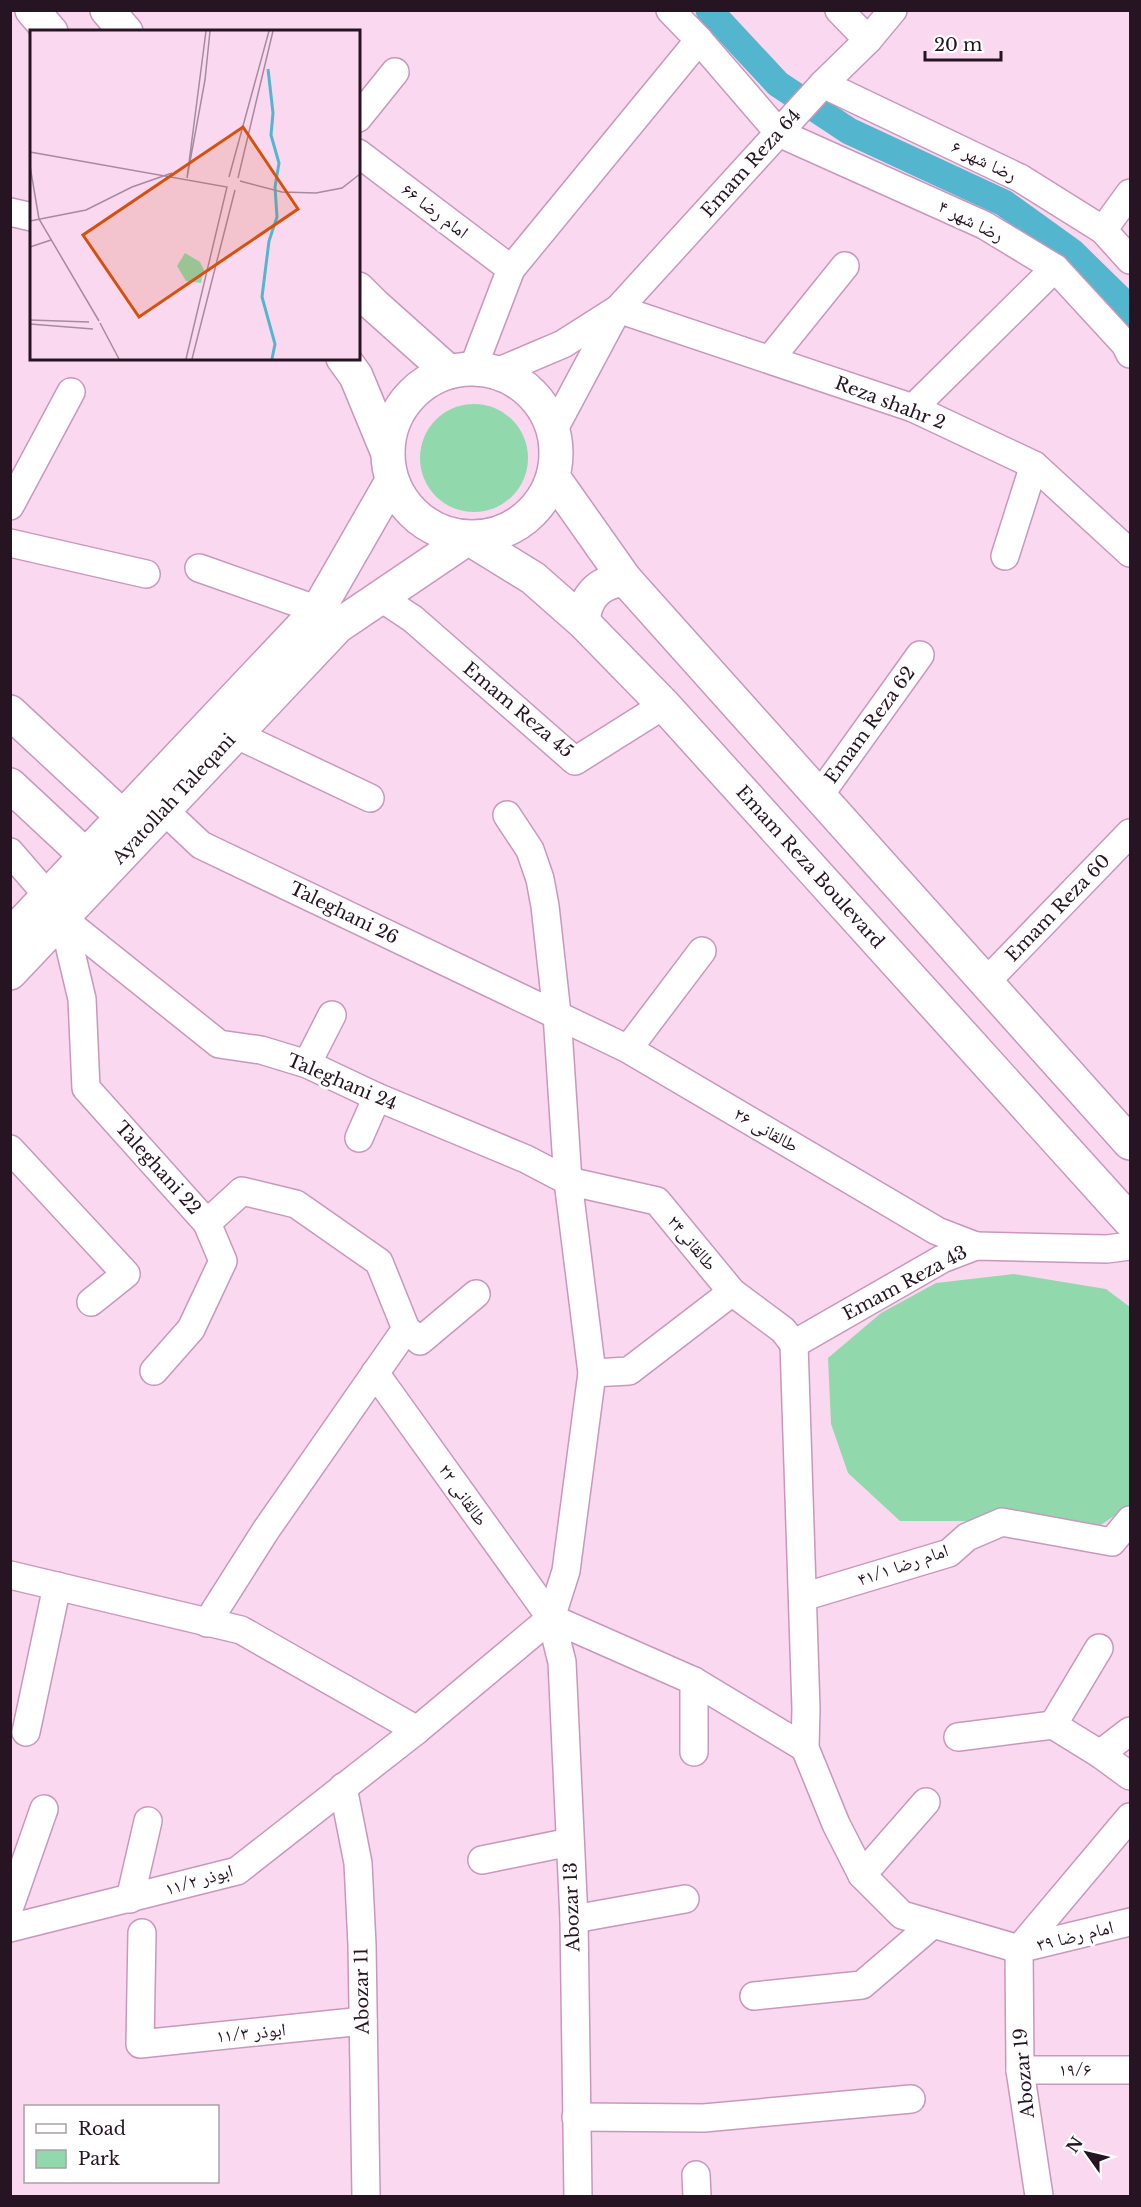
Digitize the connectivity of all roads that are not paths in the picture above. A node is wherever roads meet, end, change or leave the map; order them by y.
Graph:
1 (32, 10) edge
2 (107, 10) edge
3 (670, 10) edge
4 (838, 10) edge
5 (893, 10) edge
6 (49, 30) edge
7 (124, 30) edge
8 (699, 40) junction
9 (868, 40) junction
10 (395, 72) dead end
11 (823, 84) junction
12 (360, 116) edge
13 (779, 133) junction
14 (360, 155) edge
15 (1131, 194) edge
16 (10, 212) edge
17 (30, 217) edge
18 (1103, 230) junction
19 (1131, 260) edge
20 (845, 266) dead end
21 (1055, 268) junction
22 (511, 269) junction
23 (363, 305) edge
24 (613, 312) junction
25 (1131, 354) edge
26 (771, 359) junction
27 (344, 360) edge
28 (473, 371) junction
29 (71, 392) dead end
30 (913, 408) junction
31 (554, 429) junction
32 (1034, 465) junction
33 (390, 466) junction
34 (554, 477) junction
35 (11, 505) edge
36 (1124, 537) edge
37 (468, 538) junction
38 (10, 543) edge
39 (1005, 556) dead end
40 (199, 568) dead end
41 (146, 574) dead end
42 (625, 579) junction
43 (380, 597) junction
44 (328, 618) junction
45 (584, 622) junction
46 (920, 655) dead end
47 (664, 705) junction
48 (17, 730) edge
49 (235, 734) junction
50 (10, 785) edge
51 (819, 796) junction
52 (370, 798) dead end
53 (154, 802) junction
54 (507, 815) dead end
55 (123, 817) junction
56 (1131, 833) edge
57 (10, 852) edge
58 (122, 854) junction
59 (85, 855) junction
60 (56, 908) junction
61 (10, 936) edge
62 (702, 951) dead end
63 (10, 973) edge
64 (986, 982) junction
65 (557, 1014) junction
66 (332, 1015) dead end
67 (628, 1049) junction
68 (307, 1064) junction
69 (377, 1097) junction
70 (359, 1138) dead end
71 (1131, 1143) edge
72 (10, 1149) edge
73 (568, 1181) junction
74 (1131, 1221) edge
75 (207, 1223) junction
76 (976, 1246) junction
77 (1131, 1246) edge
78 (732, 1292) junction
79 (476, 1294) dead end
80 (91, 1302) dead end
81 (406, 1329) junction
82 (794, 1344) junction
83 (154, 1371) dead end
84 (375, 1373) junction
85 (592, 1373) junction
86 (1131, 1520) edge
87 (10, 1575) edge
88 (57, 1586) junction
89 (803, 1597) junction
90 (551, 1618) junction
91 (207, 1623) junction
92 (1099, 1648) dead end
93 (694, 1680) junction
94 (1053, 1725) junction
95 (417, 1730) junction
96 (1131, 1731) edge
97 (26, 1732) dead end
98 (958, 1737) dead end
99 (805, 1748) junction
100 (694, 1752) dead end
101 (1100, 1754) junction
102 (1131, 1776) edge
103 (343, 1787) junction
104 (926, 1802) dead end
105 (44, 1809) dead end
106 (1131, 1817) edge
107 (148, 1821) dead end
108 (570, 1842) junction
109 (482, 1860) dead end
110 (862, 1875) junction
111 (130, 1899) junction
112 (685, 1899) dead end
113 (10, 1906) edge
114 (574, 1919) junction
115 (1131, 1922) edge
116 (933, 1924) junction
117 (10, 1928) edge
118 (142, 1933) dead end
119 (1018, 1949) junction
120 (754, 1996) dead end
121 (363, 2021) junction
122 (1020, 2070) junction
123 (1131, 2070) edge
124 (911, 2099) dead end
125 (576, 2117) junction
126 (366, 2196) edge
127 (578, 2196) edge
128 (1039, 2196) edge

1 - 6 main road
2 - 7 main road
3 - 8 street
4 - 9 street
5 - 9 street, Emam Reza 64
8 - 13 street
8 - 22 street
9 - 11 street, Emam Reza 64
10 - 12 street
11 - 13 street, Emam Reza 64
11 - 18 street, رضا شهر ۶
13 - 21 street, رضا شهر ۴
13 - 24 street, Emam Reza 64
14 - 22 street, امام رضا ۶۶
15 - 18 street
16 - 17 street
18 - 19 street, رضا شهر ۶
20 - 26 street
21 - 25 street, رضا شهر ۴
21 - 30 street
22 - 28 street
23 - 28 main road
24 - 26 street, Reza shahr 2
24 - 28 street
24 - 31 street
26 - 30 street, Reza shahr 2
27 - 33 main road
28 - 31 main road
28 - 33 main road
29 - 35 street
30 - 32 street, Reza shahr 2
31 - 34 main road
32 - 36 street, Reza shahr 2
32 - 39 street
33 - 37 main road
33 - 44 main road
34 - 37 main road
34 - 42 main road
37 - 43 main road
37 - 45 main road, Emam Reza Boulevard
38 - 41 street
40 - 44 street
42 - 45 main road
42 - 51 main road
43 - 44 main road
43 - 47 street, Emam Reza 45
44 - 49 main road, Ayatollah Taleqani
44 - 53 main road, Ayatollah Taleqani
45 - 47 main road, Emam Reza Boulevard
46 - 51 street, Emam Reza 62
47 - 74 main road, Emam Reza Boulevard
48 - 55 main road
49 - 52 street
49 - 53 main road, Ayatollah Taleqani
50 - 59 main road
51 - 64 main road
53 - 55 main road, Ayatollah Taleqani
53 - 58 main road, Ayatollah Taleqani
53 - 65 street, Taleghani 26
54 - 65 street
55 - 58 main road
55 - 59 main road, Ayatollah Taleqani
56 - 64 street, Emam Reza 60
57 - 60 street, Taleghani 24
58 - 59 main road
58 - 60 main road, Ayatollah Taleqani
59 - 60 main road, Ayatollah Taleqani
60 - 61 main road, Ayatollah Taleqani
60 - 63 main road, Ayatollah Taleqani
60 - 68 street, Taleghani 24
60 - 75 street, Taleghani 22
62 - 67 street
64 - 71 main road
65 - 67 street, طالقانی ۲۶
65 - 73 street
66 - 68 street
67 - 76 street, طالقانی ۲۶
68 - 69 street, Taleghani 24
69 - 70 street
69 - 73 street, Taleghani 24
72 - 80 street
73 - 78 street, طالقانی۲۴
73 - 85 street
75 - 81 street, Taleghani 22
75 - 83 street
76 - 77 street, Emam Reza 43
76 - 82 street, Emam Reza 43
78 - 82 street, طالقانی۲۴
78 - 85 street
79 - 81 street
81 - 84 street
82 - 89 street
84 - 90 street, طالقانی ۲۲
84 - 91 street
85 - 90 street
86 - 89 street, امام رضا ۴۱/۱
87 - 88 street
88 - 91 street
88 - 97 street
89 - 99 street
90 - 93 street
90 - 95 street, ابوذر ۱۱/۲
90 - 108 street, Abozar 13
91 - 95 street
92 - 94 street
93 - 99 street
93 - 100 street
94 - 98 street
94 - 101 street
95 - 103 street, ابوذر ۱۱/۲
96 - 101 street
99 - 110 street
101 - 102 street
103 - 111 street, ابوذر ۱۱/۲
103 - 121 street, Abozar 11
104 - 110 street
105 - 113 street
106 - 119 street
107 - 111 street
108 - 109 street
108 - 114 street, Abozar 13
110 - 116 street
111 - 117 street, ابوذر ۱۱/۲
112 - 114 street
114 - 125 street, Abozar 13
115 - 119 street, امام رضا ۳۹
116 - 119 street
116 - 120 street
118 - 121 street, ابوذر ۱۱/۳
119 - 122 street, Abozar 19
121 - 126 street, Abozar 11
122 - 123 street, ۱۹/۶
122 - 128 street, Abozar 19
124 - 125 street
125 - 127 street, Abozar 13

